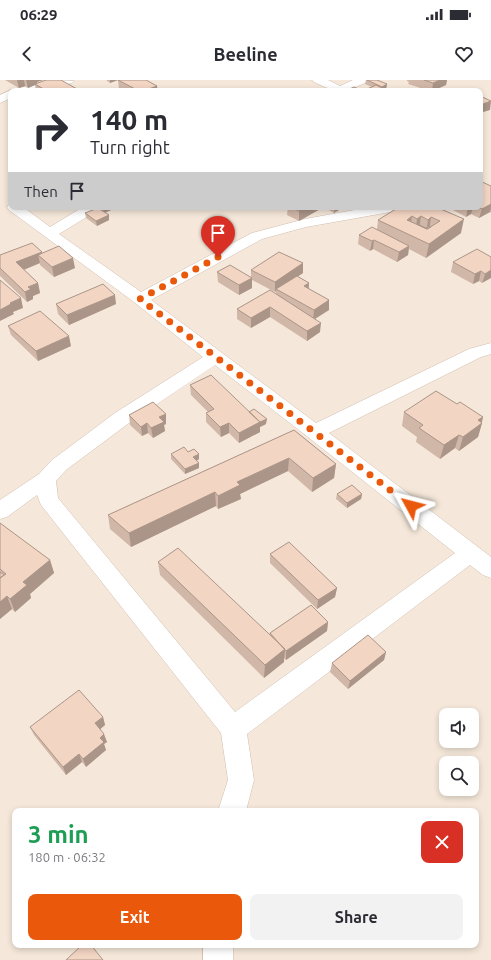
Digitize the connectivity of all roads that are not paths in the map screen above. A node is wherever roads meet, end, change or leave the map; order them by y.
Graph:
1 (318, 80) edge
2 (363, 80) edge
3 (68, 81) edge
4 (36, 88) edge
5 (333, 88) edge
6 (346, 88) edge
7 (18, 210) edge
8 (88, 210) edge
9 (378, 210) edge
10 (49, 234) junction
11 (140, 299) junction
12 (491, 348) edge
13 (215, 357) junction
14 (316, 432) junction
15 (46, 480) junction
16 (0, 511) edge
17 (470, 553) junction
18 (491, 569) edge
19 (233, 729) junction
20 (233, 808) edge
21 (218, 948) edge
22 (218, 960) edge

1 - 5 street
2 - 6 street
3 - 4 street
7 - 10 street
8 - 10 street
9 - 11 street
10 - 11 street
11 - 13 street
12 - 14 street
13 - 14 street
13 - 15 street
14 - 17 street
15 - 16 street
15 - 19 street
17 - 18 street
17 - 19 street
19 - 20 street
21 - 22 street

